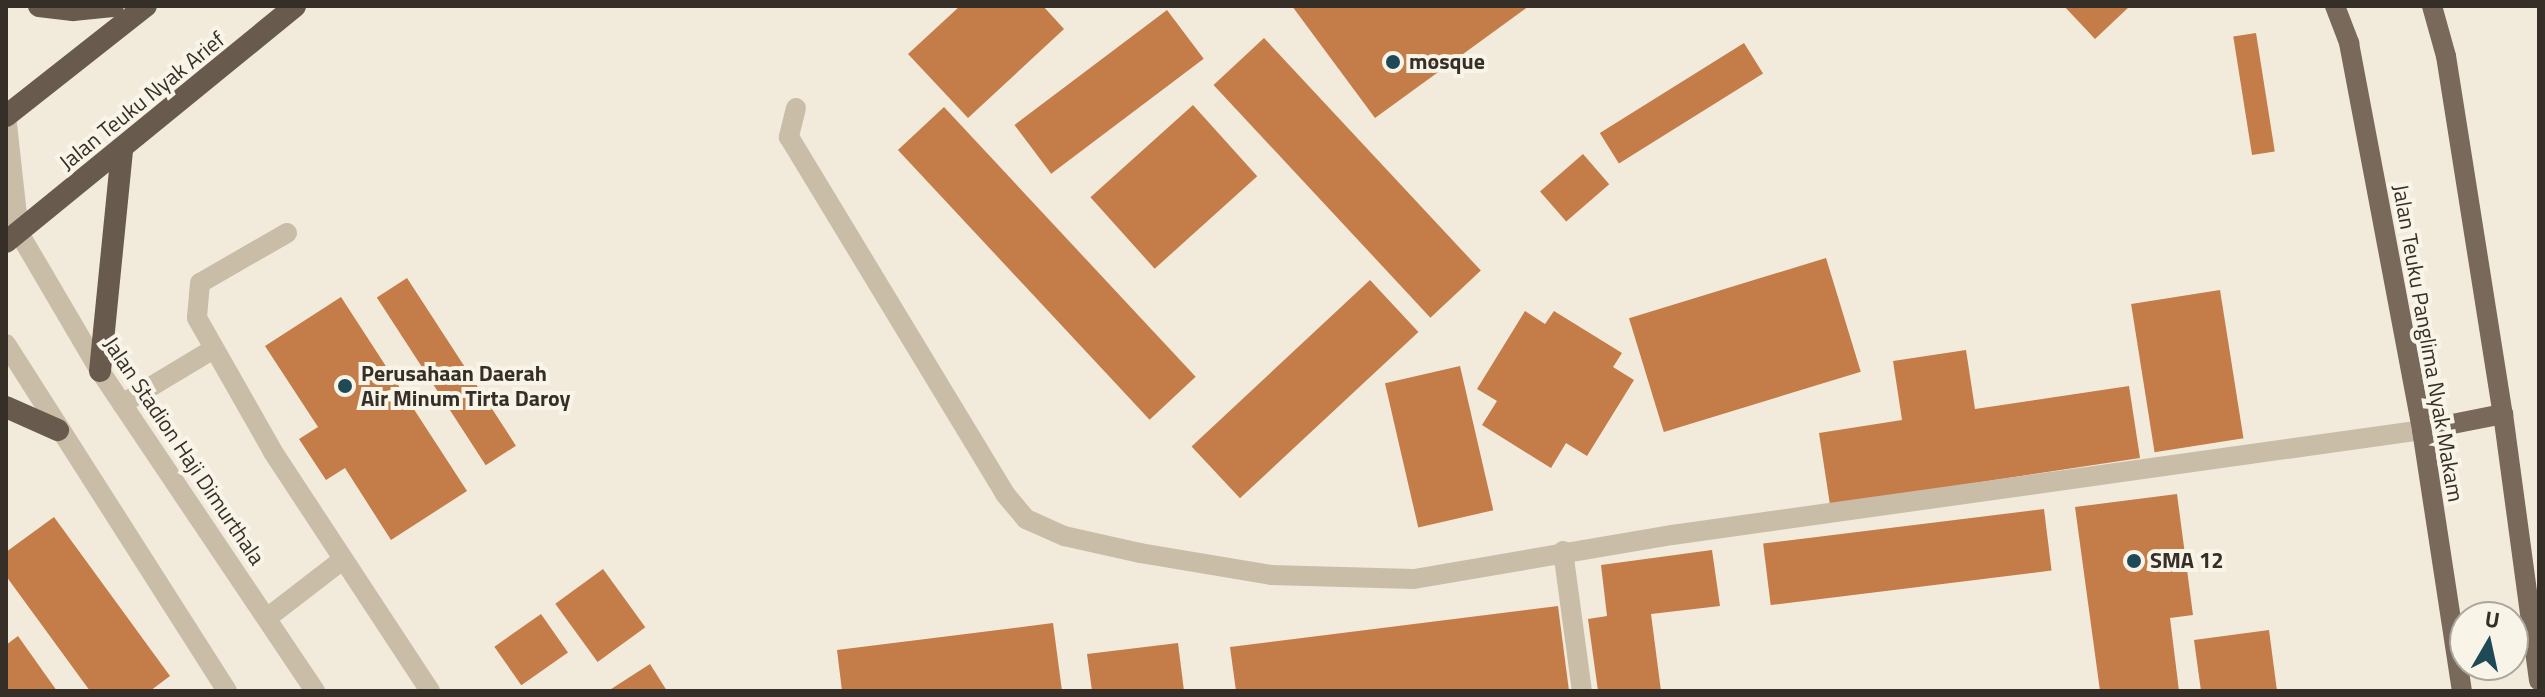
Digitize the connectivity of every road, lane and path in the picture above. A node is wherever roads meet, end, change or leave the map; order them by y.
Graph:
1 (39, 6) edge
2 (113, 6) edge
3 (146, 6) edge
4 (295, 6) edge
5 (2335, 6) edge
6 (2432, 6) edge
7 (796, 108) dead end
8 (6, 115) edge
9 (122, 152) junction
10 (287, 233) dead end
11 (12, 238) edge
12 (6, 344) edge
13 (212, 350) junction
14 (100, 371) junction
15 (122, 404) junction
16 (6, 407) edge
17 (2503, 414) junction
18 (58, 430) junction
19 (2422, 430) junction
20 (1563, 551) junction
21 (341, 561) junction
22 (267, 618) junction
23 (2539, 681) edge
24 (227, 691) edge
25 (315, 691) edge
26 (430, 691) edge
27 (1582, 691) edge
28 (2462, 691) edge

1 - 2 highway
3 - 8 highway
4 - 9 highway, Jalan Teuku Nyak Arief
5 - 19 main road, Jalan Teuku Panglima Nyak Makam
6 - 17 main road
7 - 20 street
8 - 11 street
9 - 11 highway, Jalan Teuku Nyak Arief
9 - 14 highway
10 - 13 street
11 - 14 street, Jalan Stadion Haji Dimurthala
12 - 18 street
13 - 15 street
13 - 21 street
14 - 15 street, Jalan Stadion Haji Dimurthala
15 - 22 street, Jalan Stadion Haji Dimurthala
16 - 18 highway
17 - 19 main road
17 - 23 main road
18 - 24 street
19 - 20 street
19 - 28 main road, Jalan Teuku Panglima Nyak Makam
20 - 27 street
21 - 22 street
21 - 26 street
22 - 25 street, Jalan Stadion Haji Dimurthala

